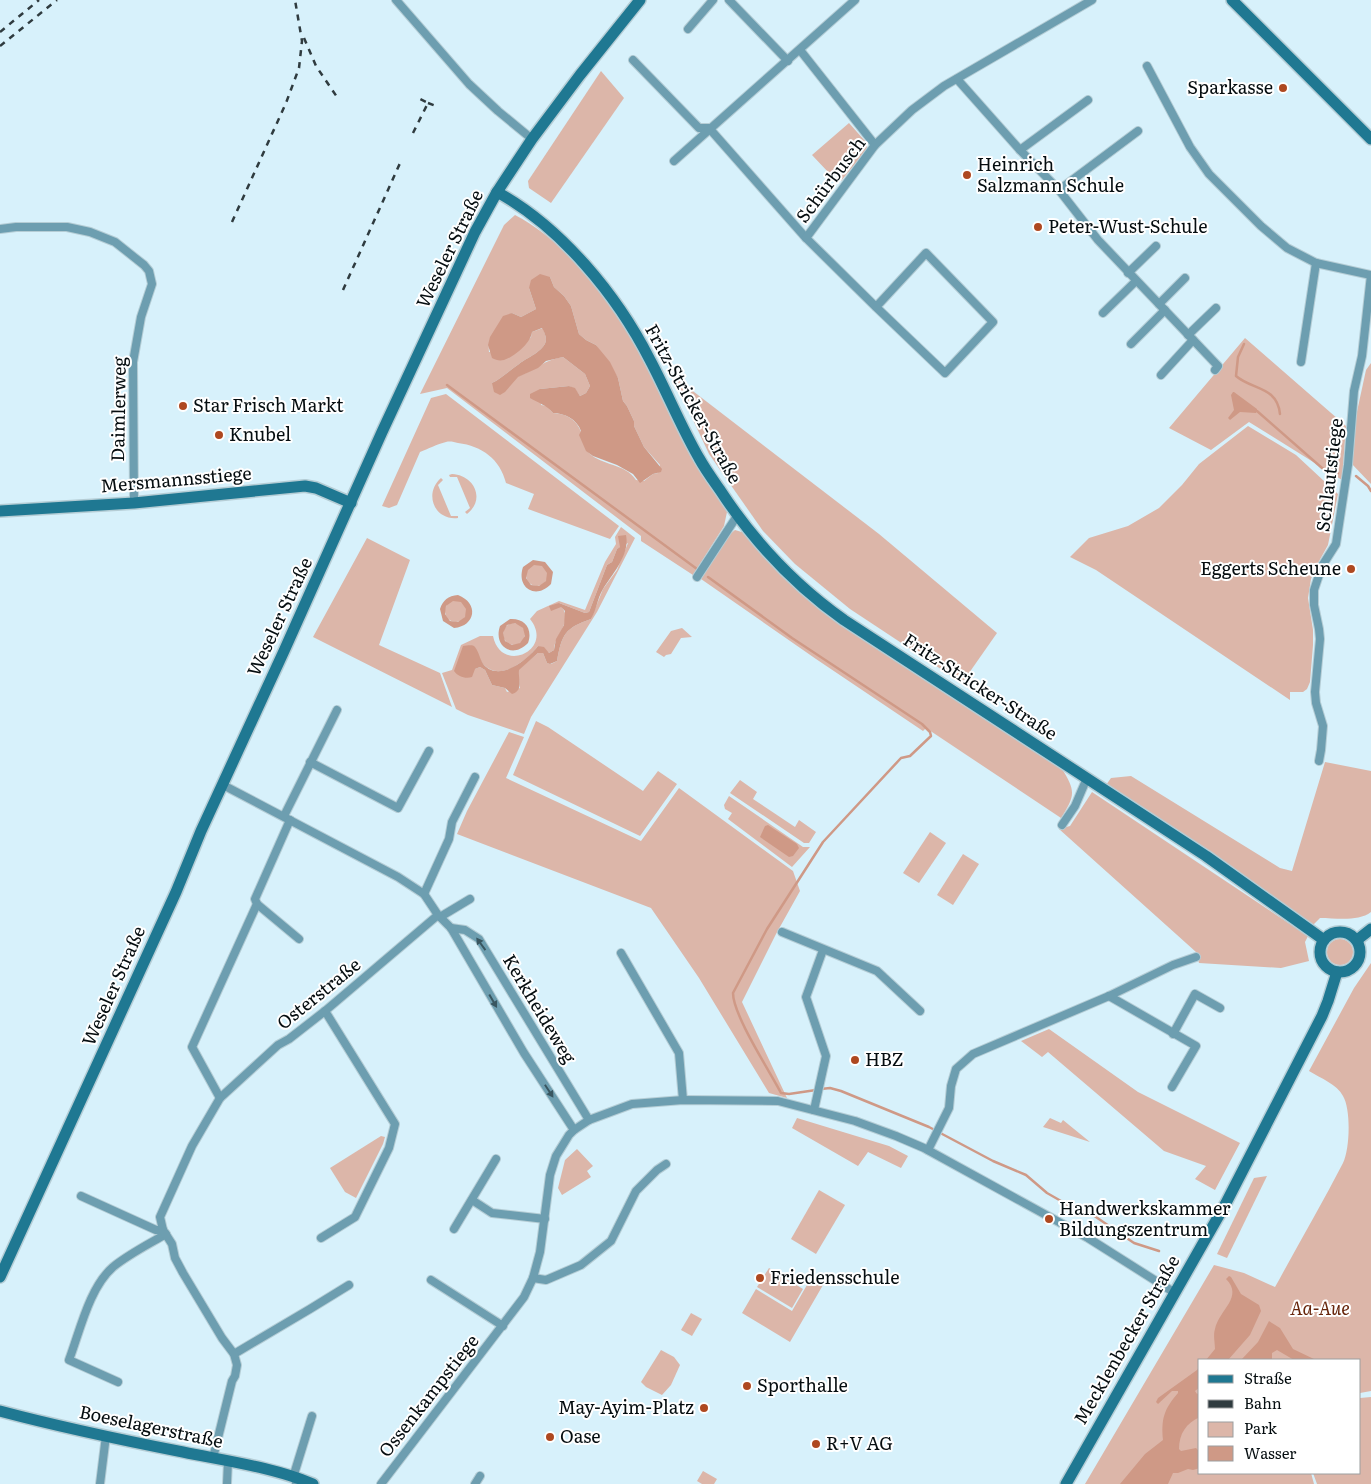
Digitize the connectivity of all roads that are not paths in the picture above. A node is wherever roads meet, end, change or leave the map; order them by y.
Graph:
1 (396, 0) edge
2 (640, 0) edge
3 (713, 0) edge
4 (729, 0) edge
5 (853, 0) edge
6 (1092, 0) edge
7 (1232, 0) edge
8 (688, 29) dead end
9 (800, 50) junction
10 (633, 60) dead end
11 (788, 60) junction
12 (1147, 66) dead end
13 (957, 79) junction
14 (1088, 100) dead end
15 (709, 128) junction
16 (1138, 131) dead end
17 (532, 139) junction
18 (1371, 139) edge
19 (875, 145) junction
20 (1020, 150) junction
21 (674, 161) dead end
22 (1059, 190) junction
23 (497, 192) junction
24 (0, 229) edge
25 (806, 238) junction
26 (1156, 246) dead end
27 (1316, 262) junction
28 (1128, 273) junction
29 (1371, 275) edge
30 (1185, 278) dead end
31 (1136, 281) junction
32 (1159, 304) junction
33 (876, 307) junction
34 (1216, 308) dead end
35 (1165, 310) junction
36 (1103, 312) dead end
37 (1190, 337) junction
38 (1131, 344) dead end
39 (1301, 362) dead end
40 (1215, 370) dead end
41 (1161, 375) dead end
42 (134, 503) junction
43 (351, 503) junction
44 (0, 511) edge
45 (736, 516) junction
46 (697, 577) dead end
47 (336, 710) dead end
48 (429, 751) dead end
49 (1319, 761) dead end
50 (310, 762) junction
51 (475, 777) dead end
52 (1087, 778) junction
53 (223, 785) junction
54 (287, 818) junction
55 (1062, 825) dead end
56 (424, 894) junction
57 (470, 899) dead end
58 (256, 901) junction
59 (439, 916) junction
60 (451, 928) junction
61 (1371, 929) edge
62 (782, 932) dead end
63 (299, 939) dead end
64 (1324, 940) junction
65 (1357, 940) junction
66 (823, 950) junction
67 (621, 953) dead end
68 (1196, 957) dead end
69 (1337, 972) junction
70 (1109, 996) junction
71 (1220, 1008) dead end
72 (325, 1011) junction
73 (920, 1011) dead end
74 (1173, 1034) junction
75 (1172, 1087) dead end
76 (220, 1098) junction
77 (683, 1100) junction
78 (814, 1110) junction
79 (589, 1120) junction
80 (574, 1130) junction
81 (928, 1150) junction
82 (496, 1159) dead end
83 (666, 1164) dead end
84 (81, 1196) dead end
85 (472, 1200) junction
86 (545, 1219) junction
87 (454, 1229) dead end
88 (165, 1232) junction
89 (321, 1238) dead end
90 (0, 1277) edge
91 (533, 1278) junction
92 (431, 1280) dead end
93 (349, 1284) dead end
94 (1175, 1294) junction
95 (502, 1326) junction
96 (234, 1354) junction
97 (118, 1382) dead end
98 (0, 1411) edge
99 (312, 1416) dead end
100 (106, 1436) junction
101 (213, 1458) junction
102 (228, 1461) junction
103 (480, 1476) dead end
104 (296, 1481) edge
105 (100, 1484) edge
106 (227, 1484) edge
107 (312, 1484) edge
108 (380, 1484) edge
109 (475, 1484) edge
110 (1066, 1484) edge

1 - 17 street
2 - 17 main road, Weseler Straße
3 - 8 street
4 - 11 street
5 - 9 street
6 - 13 street, Schürbusch
7 - 18 main road
9 - 11 street
9 - 19 street
10 - 15 street
11 - 15 street
12 - 27 street, Schlautstiege
13 - 19 street, Schürbusch
13 - 20 street
14 - 20 street
15 - 21 street
15 - 25 street
16 - 22 street
17 - 23 main road, Weseler Straße
19 - 25 street, Schürbusch
20 - 22 street
22 - 28 street
23 - 43 main road, Weseler Straße
23 - 45 main road, Fritz-Stricker-Straße
24 - 42 street, Daimlerweg
25 - 33 street, Schürbusch
26 - 28 street
27 - 29 street, Schlautstiege
27 - 39 street
28 - 31 street
29 - 49 street, Schlautstiege
30 - 32 street
31 - 32 street
31 - 36 street
32 - 35 street
33 - 33 street, Schürbusch
34 - 37 street
35 - 37 street
35 - 38 street
37 - 40 street
37 - 41 street
42 - 43 main road, Mersmannsstiege
42 - 44 main road, Mersmannsstiege
43 - 53 main road, Weseler Straße
45 - 46 street
45 - 52 main road, Fritz-Stricker-Straße
47 - 50 street
48 - 50 street
50 - 54 street
51 - 56 street
52 - 55 street
52 - 64 main road, Fritz-Stricker-Straße
53 - 54 street, Kerkheideweg
53 - 90 main road, Weseler Straße
54 - 56 street, Kerkheideweg
54 - 58 street
56 - 59 street, Kerkheideweg
57 - 59 street
58 - 63 street
58 - 76 street
59 - 60 street, Kerkheideweg
59 - 72 street, Osterstraße
79 -> 60 street, Kerkheideweg
60 -> 80 street, Kerkheideweg
61 - 65 main road
62 - 66 street
64 - 65 main road
64 - 69 main road
65 - 69 main road
66 - 73 street
66 - 78 street
67 - 77 street
68 - 70 street
69 - 94 main road, Mecklenbecker Straße
70 - 74 street
70 - 81 street
71 - 74 street
72 - 76 street, Osterstraße
72 - 89 street
74 - 75 street
76 - 88 street, Osterstraße
77 - 78 street, Ossenkampstiege
77 - 79 street, Ossenkampstiege
78 - 81 street, Ossenkampstiege
79 - 80 street, Ossenkampstiege
80 - 86 street, Ossenkampstiege
81 - 94 street, Ossenkampstiege
82 - 85 street
83 - 91 street
84 - 88 street
85 - 86 street
85 - 87 street
86 - 91 street, Ossenkampstiege
88 - 96 street, Osterstraße
88 - 97 street
91 - 95 street, Ossenkampstiege
92 - 95 street, Ossenkampstiege
93 - 96 street
94 - 110 main road, Mecklenbecker Straße
95 - 108 street, Ossenkampstiege
96 - 101 street
98 - 100 main road, Boeselagerstraße
99 - 104 street
100 - 101 main road, Boeselagerstraße
100 - 105 street
101 - 102 main road, Boeselagerstraße
102 - 104 main road, Boeselagerstraße
102 - 106 street
103 - 109 street
104 - 107 main road, Boeselagerstraße

